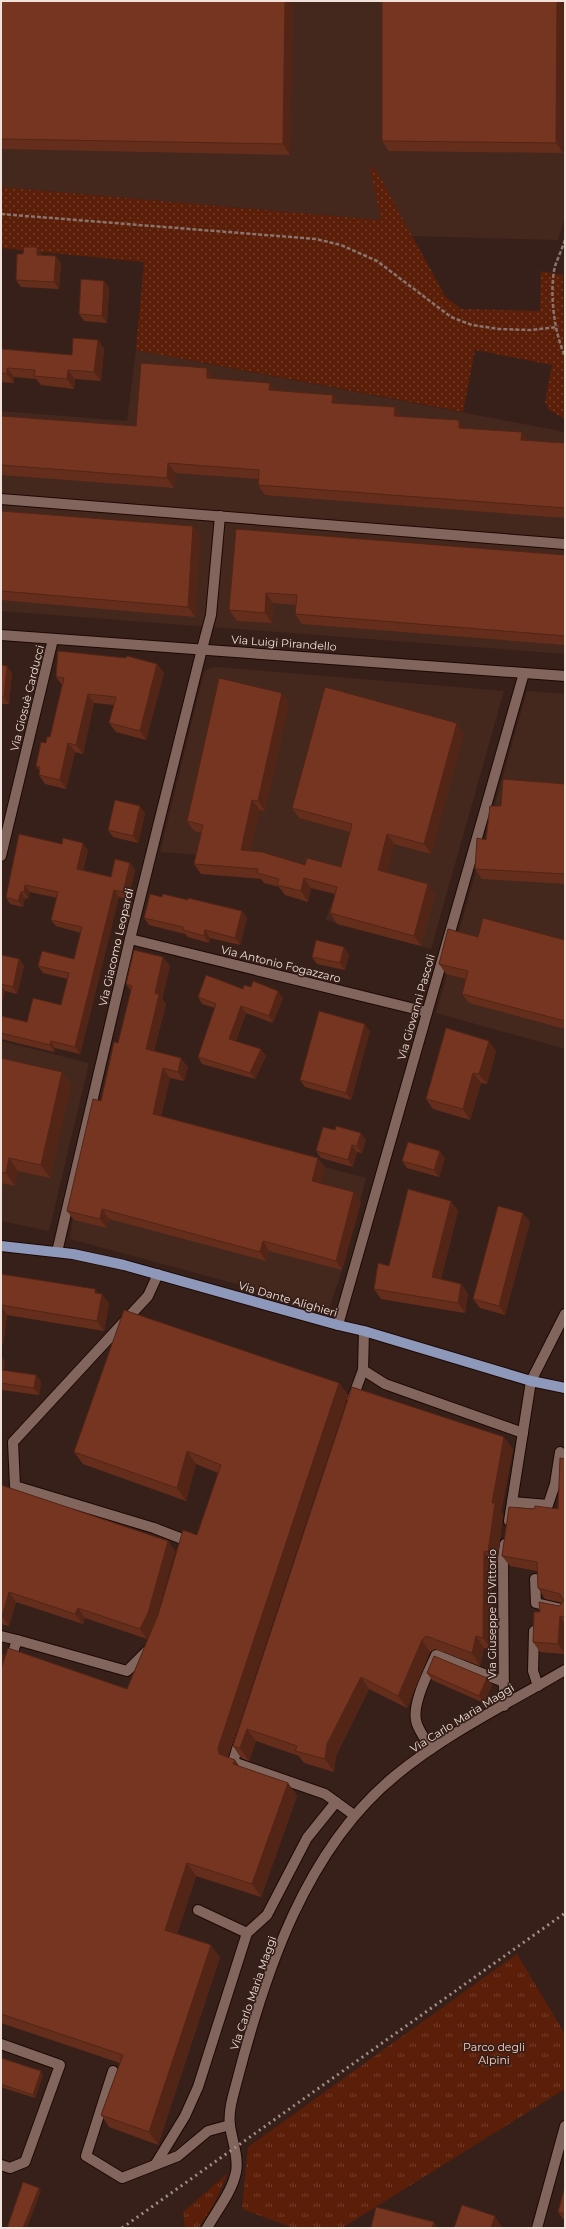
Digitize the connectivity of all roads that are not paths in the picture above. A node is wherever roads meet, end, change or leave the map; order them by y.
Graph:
1 (1, 498) edge
2 (220, 516) junction
3 (565, 544) edge
4 (1, 635) edge
5 (53, 638) junction
6 (202, 649) junction
7 (524, 673) junction
8 (565, 676) edge
9 (1, 856) edge
10 (130, 939) junction
11 (427, 1012) junction
12 (1, 1246) edge
13 (57, 1252) junction
14 (158, 1274) junction
15 (565, 1314) edge
16 (338, 1325) junction
17 (364, 1330) junction
18 (363, 1370) junction
19 (532, 1381) junction
20 (565, 1388) edge
21 (348, 1412) edge
22 (523, 1433) junction
23 (560, 1452) dead end
24 (512, 1502) junction
25 (180, 1560) edge
26 (535, 1579) dead end
27 (565, 1610) edge
28 (535, 1625) edge
29 (1, 1636) edge
30 (17, 1640) junction
31 (153, 1642) edge
32 (565, 1670) edge
33 (504, 1682) junction
34 (538, 1686) junction
35 (1, 1688) edge
36 (504, 1706) junction
37 (243, 1732) edge
38 (431, 1749) junction
39 (336, 1802) junction
40 (354, 1815) junction
41 (198, 1910) dead end
42 (247, 1933) junction
43 (1, 2044) edge
44 (113, 2071) dead end
45 (230, 2125) junction
46 (565, 2126) edge
47 (563, 2149) edge
48 (1, 2165) edge
49 (154, 2165) junction
50 (212, 2226) edge
51 (537, 2228) edge

1 - 2 street
2 - 3 street
2 - 6 street, Via Giacomo Leopardi
4 - 5 street, Via Luigi Pirandello
5 - 6 street, Via Luigi Pirandello
5 - 9 street, Via Giosuè Carducci
6 - 7 street, Via Luigi Pirandello
6 - 10 street, Via Giacomo Leopardi
7 - 8 street, Via Luigi Pirandello
7 - 11 street, Via Giovanni Pascoli
10 - 11 street, Via Antonio Fogazzaro
10 - 13 street, Via Giacomo Leopardi
11 - 16 street, Via Giovanni Pascoli
12 - 13 main road, Via Dante Alighieri
13 - 14 main road, Via Dante Alighieri
14 - 16 main road, Via Dante Alighieri
14 - 25 street
15 - 19 street, Via Giuseppe Di Vittorio
16 - 17 main road, Via Dante Alighieri
17 - 18 street
17 - 19 main road, Via Dante Alighieri
18 - 21 street
18 - 22 street
19 - 20 main road, Via Dante Alighieri
19 - 22 street, Via Giuseppe Di Vittorio
22 - 24 street, Via Giuseppe Di Vittorio
23 - 24 street
24 - 33 street, Via Giuseppe Di Vittorio
26 - 27 street
28 - 34 street
29 - 30 street
30 - 31 street
30 - 35 street
32 - 34 street, Via Carlo Maria Maggi
33 - 36 street, Via Giuseppe Di Vittorio
33 - 38 street
34 - 36 street, Via Carlo Maria Maggi
36 - 38 street, Via Carlo Maria Maggi
37 - 39 street
38 - 40 street, Via Carlo Maria Maggi
39 - 40 street
39 - 42 street
40 - 45 street, Via Carlo Maria Maggi
41 - 42 street
42 - 49 street
43 - 48 street
44 - 49 street
45 - 49 street
45 - 50 street, Via Carlo Maria Maggi
46 - 47 street
47 - 51 street

